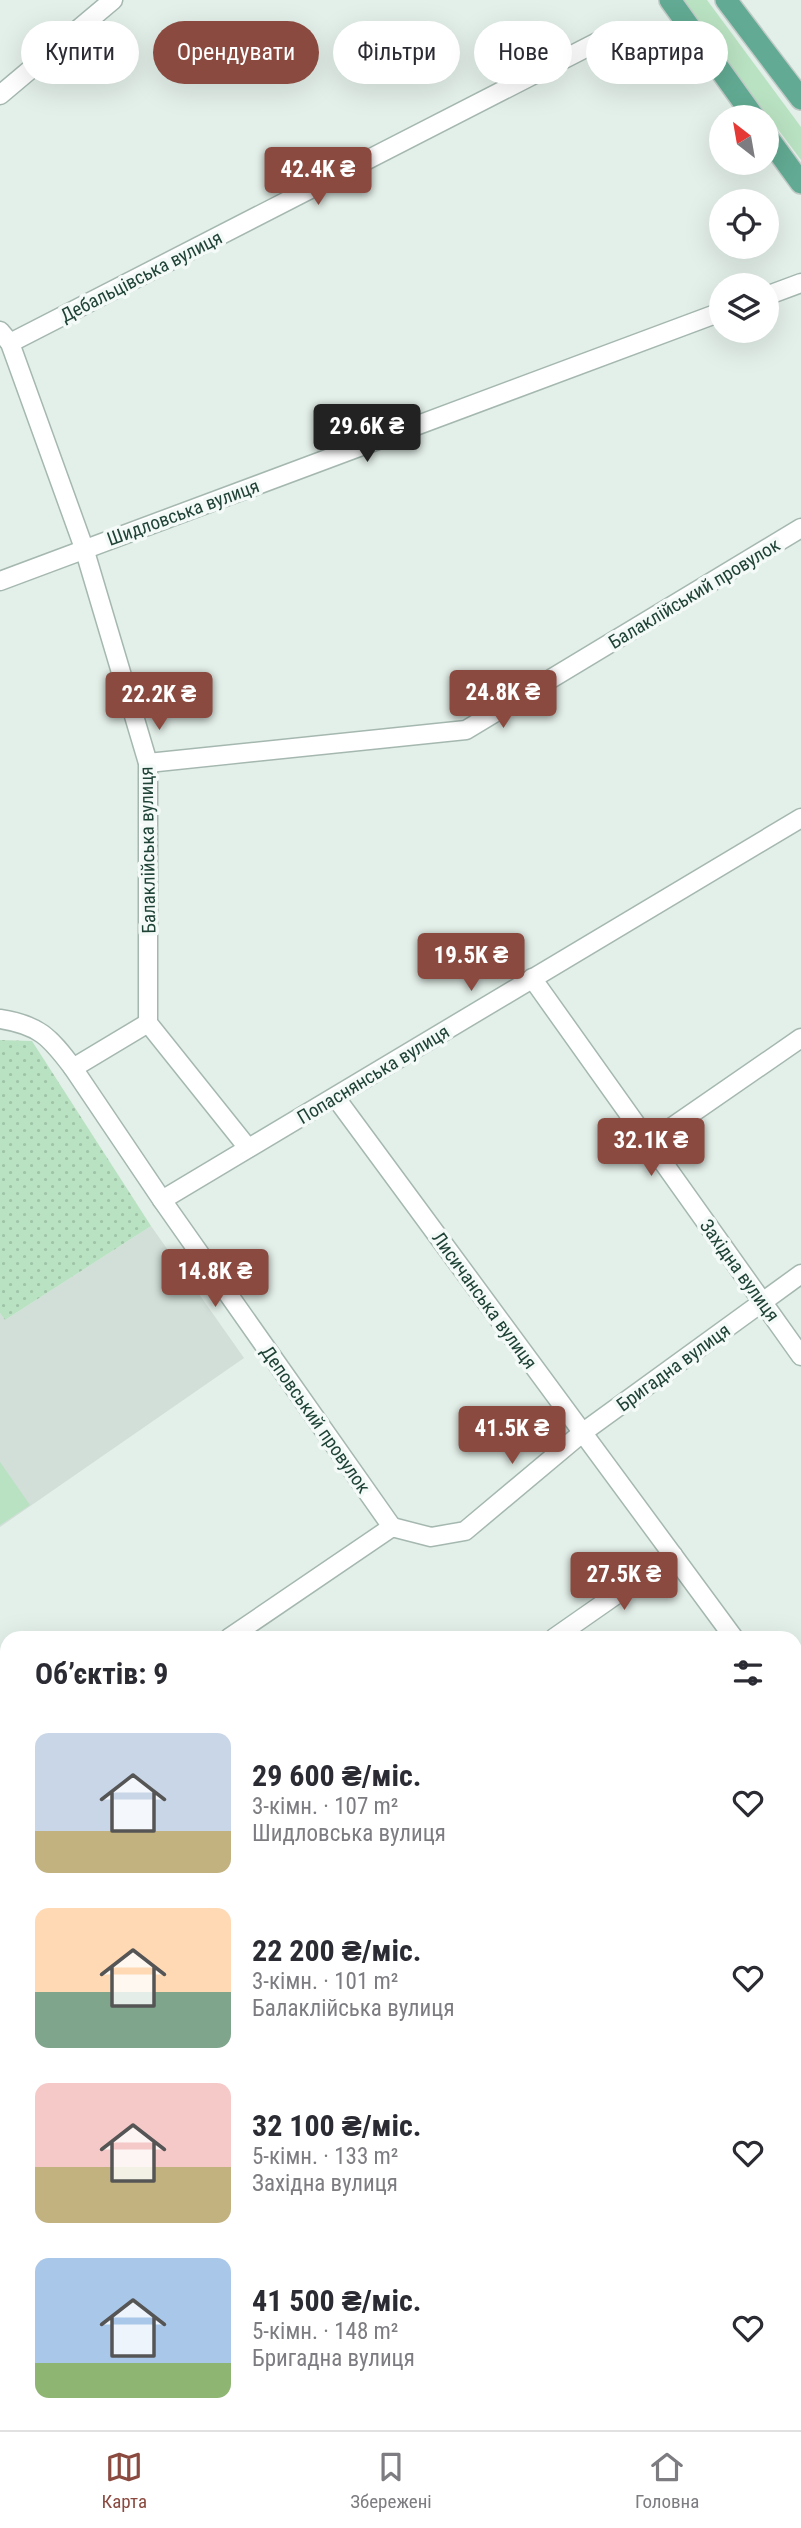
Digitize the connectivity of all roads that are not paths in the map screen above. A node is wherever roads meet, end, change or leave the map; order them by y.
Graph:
1 (113, 0) edge
2 (670, 0) edge
3 (726, 0) edge
4 (586, 47) edge
5 (0, 95) edge
6 (801, 99) edge
7 (745, 105) edge
8 (779, 153) edge
9 (801, 183) edge
10 (801, 283) edge
11 (779, 291) edge
12 (709, 316) edge
13 (5, 337) edge
14 (801, 528) edge
15 (84, 548) junction
16 (0, 581) edge
17 (148, 764) junction
18 (801, 818) edge
19 (531, 978) junction
20 (0, 1019) edge
21 (148, 1023) junction
22 (801, 1038) edge
23 (73, 1068) junction
24 (336, 1098) junction
25 (649, 1143) junction
26 (248, 1148) junction
27 (162, 1200) junction
28 (801, 1274) edge
29 (763, 1302) junction
30 (801, 1356) edge
31 (582, 1433) junction
32 (392, 1527) junction
33 (673, 1555) junction
34 (239, 1631) edge
35 (564, 1631) edge
36 (729, 1631) edge

1 - 5 street
2 - 7 main road
3 - 6 main road
4 - 13 street, Дебальцівська вулиця
8 - 9 main road
10 - 11 street
12 - 15 street, Шидловська вулиця
13 - 15 street, Балаклійська вулиця
14 - 17 street, Балаклійський провулок
15 - 16 street, Шидловська вулиця
15 - 17 street, Балаклійська вулиця
17 - 21 street, Балаклійська вулиця
18 - 19 street, Попаснянська вулиця
19 - 24 street, Попаснянська вулиця
19 - 25 street, Західна вулиця
20 - 23 street, Деповський провулок
21 - 23 street
21 - 26 street
22 - 25 street
23 - 27 street, Деповський провулок
24 - 26 street, Попаснянська вулиця
24 - 31 street, Лисичанська вулиця
25 - 29 street, Західна вулиця
26 - 27 street, Попаснянська вулиця
27 - 32 street, Деповський провулок
28 - 29 street, Бригадна вулиця
29 - 30 street, Західна вулиця
29 - 31 street, Бригадна вулиця
31 - 32 street, Бригадна вулиця
31 - 33 street, Лисичанська вулиця
32 - 34 street
33 - 35 street
33 - 36 street, Лисичанська вулиця

